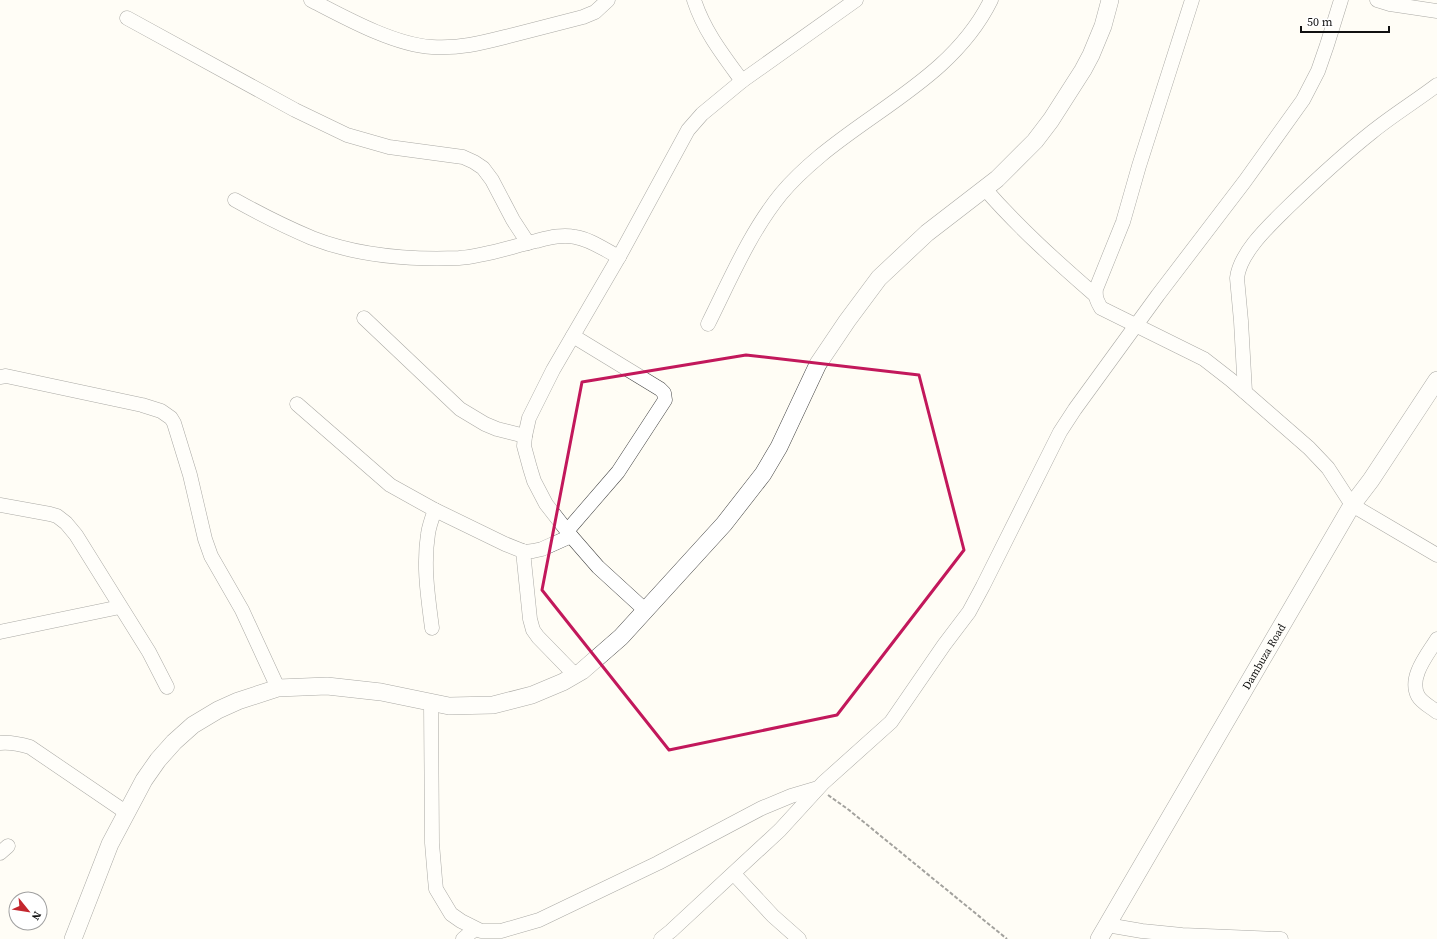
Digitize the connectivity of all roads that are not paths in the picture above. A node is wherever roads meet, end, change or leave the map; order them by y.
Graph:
1 (311, 0) edge
2 (608, 0) edge
3 (694, 0) edge
4 (856, 0) edge
5 (991, 0) edge
6 (1110, 0) edge
7 (1192, 0) edge
8 (1341, 0) edge
9 (1377, 0) edge
10 (1437, 11) edge
11 (127, 18) dead end
12 (742, 81) junction
13 (1437, 85) edge
14 (985, 190) junction
15 (235, 200) dead end
16 (528, 243) junction
17 (619, 257) junction
18 (1095, 295) junction
19 (364, 318) dead end
20 (708, 324) dead end
21 (1136, 325) junction
22 (573, 336) junction
23 (0, 377) edge
24 (1437, 380) edge
25 (1245, 392) junction
26 (297, 404) dead end
27 (525, 436) junction
28 (0, 505) edge
29 (1352, 505) junction
30 (435, 510) junction
31 (569, 533) junction
32 (523, 551) junction
33 (1437, 555) edge
34 (120, 607) junction
35 (645, 610) junction
36 (432, 628) dead end
37 (0, 632) edge
38 (1437, 639) edge
39 (575, 675) junction
40 (167, 687) dead end
41 (278, 688) junction
42 (430, 703) junction
43 (1437, 712) edge
44 (0, 743) edge
45 (819, 788) junction
46 (127, 813) junction
47 (734, 874) junction
48 (475, 929) junction
49 (1103, 932) edge
50 (1184, 937) edge
51 (73, 939) edge
52 (463, 939) edge
53 (661, 939) edge
54 (799, 939) edge
55 (1281, 939) edge

1 - 2 street
3 - 12 street
4 - 12 street
5 - 20 street
6 - 14 street
7 - 18 street
8 - 21 street
9 - 10 street
11 - 16 street
12 - 17 street
13 - 25 street
14 - 18 street
14 - 35 street
15 - 16 street
16 - 17 street
17 - 22 street
18 - 21 street
19 - 27 street
21 - 25 street
21 - 45 street
22 - 27 street
22 - 31 street
23 - 41 street
24 - 29 street, Dambuza Road
25 - 29 street
26 - 30 street
27 - 31 street
28 - 34 street
29 - 33 street
29 - 49 street, Dambuza Road
30 - 32 street
30 - 36 street
31 - 32 street
31 - 35 street
32 - 39 street
34 - 37 street
34 - 40 street
35 - 39 street
38 - 43 street
39 - 42 street
41 - 42 street
41 - 46 street
42 - 48 street
44 - 46 street
45 - 47 street
45 - 48 street
46 - 51 street
47 - 53 street
47 - 54 street
48 - 52 street
49 - 50 street
50 - 55 street

